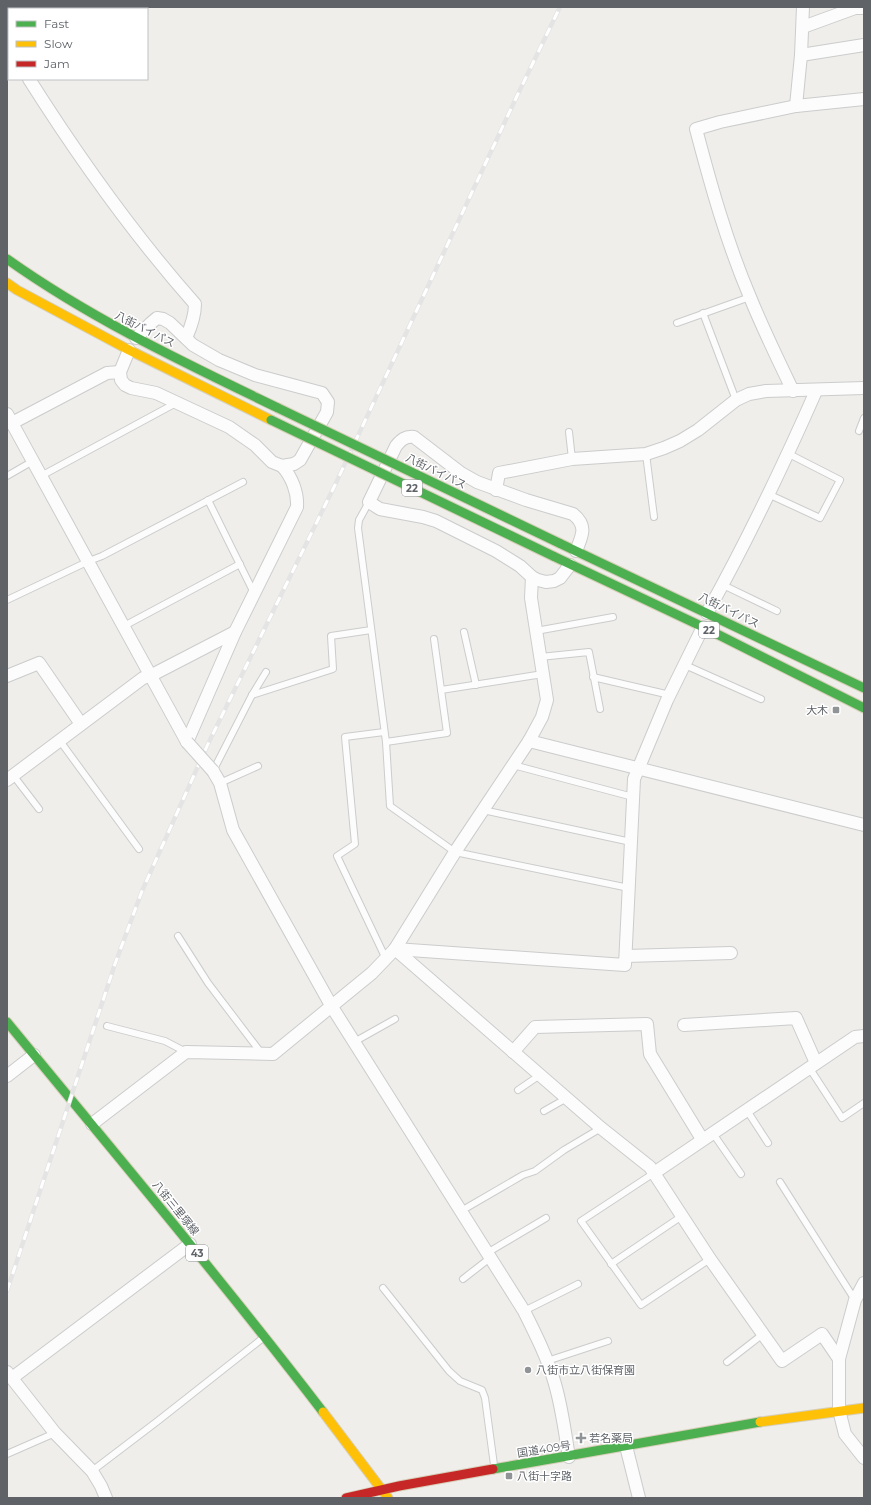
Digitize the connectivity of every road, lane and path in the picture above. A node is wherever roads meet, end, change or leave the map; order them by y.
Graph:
1 (803, 7) edge
2 (858, 8) edge
3 (803, 27) junction
4 (864, 45) edge
5 (801, 55) junction
6 (30, 80) edge
7 (864, 99) edge
8 (796, 106) junction
9 (7, 259) edge
10 (7, 283) edge
11 (750, 297) junction
12 (703, 314) junction
13 (677, 323) dead end
14 (136, 338) junction
15 (186, 338) junction
16 (129, 350) junction
17 (120, 372) junction
18 (864, 388) edge
19 (792, 391) junction
20 (816, 391) junction
21 (736, 400) junction
22 (177, 402) junction
23 (10, 418) edge
24 (864, 418) edge
25 (859, 431) dead end
26 (569, 432) dead end
27 (646, 454) junction
28 (789, 454) junction
29 (572, 460) junction
30 (33, 461) junction
31 (282, 466) junction
32 (7, 476) edge
33 (41, 476) junction
34 (243, 482) dead end
35 (496, 490) junction
36 (768, 494) junction
37 (208, 500) junction
38 (369, 502) junction
39 (654, 517) dead end
40 (576, 551) junction
41 (89, 561) junction
42 (240, 564) junction
43 (570, 565) junction
44 (532, 577) junction
45 (723, 585) junction
46 (254, 593) junction
47 (7, 600) edge
48 (777, 611) dead end
49 (707, 613) junction
50 (613, 617) dead end
51 (124, 626) junction
52 (703, 627) junction
53 (371, 630) junction
54 (536, 631) junction
55 (236, 632) junction
56 (464, 632) dead end
57 (434, 639) dead end
58 (540, 657) junction
59 (685, 665) junction
60 (266, 672) dead end
61 (543, 674) junction
62 (7, 676) edge
63 (150, 676) junction
64 (594, 676) junction
65 (476, 685) junction
66 (864, 688) edge
67 (441, 690) junction
68 (252, 695) junction
69 (670, 695) junction
70 (761, 699) dead end
71 (864, 708) edge
72 (600, 709) dead end
73 (81, 724) junction
74 (384, 732) junction
75 (60, 741) junction
76 (529, 741) junction
77 (187, 742) junction
78 (386, 742) junction
79 (513, 765) junction
80 (258, 766) dead end
81 (638, 768) junction
82 (213, 771) junction
83 (9, 778) edge
84 (220, 783) junction
85 (633, 797) junction
86 (38, 809) dead end
87 (483, 810) junction
88 (864, 825) edge
89 (631, 842) junction
90 (139, 849) dead end
91 (455, 852) junction
92 (628, 888) junction
93 (178, 936) dead end
94 (395, 950) junction
95 (731, 953) dead end
96 (626, 956) junction
97 (386, 959) junction
98 (332, 1006) junction
99 (395, 1019) dead end
100 (7, 1022) edge
101 (684, 1025) dead end
102 (107, 1026) dead end
103 (864, 1036) edge
104 (354, 1042) junction
105 (186, 1052) junction
106 (514, 1052) junction
107 (262, 1054) junction
108 (34, 1055) junction
109 (814, 1067) junction
110 (7, 1076) edge
111 (540, 1076) junction
112 (518, 1090) dead end
113 (567, 1098) junction
114 (864, 1103) edge
115 (746, 1109) junction
116 (544, 1111) dead end
117 (92, 1124) junction
118 (601, 1128) junction
119 (707, 1136) junction
120 (768, 1143) dead end
121 (654, 1173) junction
122 (741, 1174) dead end
123 (780, 1182) dead end
124 (461, 1211) junction
125 (682, 1216) junction
126 (546, 1218) dead end
127 (190, 1244) junction
128 (489, 1255) junction
129 (710, 1259) junction
130 (611, 1264) junction
131 (463, 1279) dead end
132 (864, 1283) edge
133 (578, 1284) dead end
134 (383, 1288) dead end
135 (855, 1300) junction
136 (524, 1311) junction
137 (763, 1334) junction
138 (265, 1337) junction
139 (608, 1341) dead end
140 (840, 1359) junction
141 (547, 1361) junction
142 (727, 1362) dead end
143 (10, 1375) edge
144 (864, 1408) edge
145 (839, 1410) junction
146 (54, 1433) junction
147 (626, 1446) junction
148 (7, 1454) edge
149 (569, 1457) junction
150 (864, 1458) edge
151 (495, 1469) junction
152 (92, 1471) junction
153 (381, 1489) junction
154 (106, 1498) edge
155 (346, 1498) edge
156 (388, 1498) edge
157 (638, 1498) edge

1 - 3 street
2 - 3 street
3 - 5 street
4 - 5 street
5 - 8 street
6 - 15 street
7 - 8 street
8 - 11 street
9 - 14 main road, 八街バイパス / 22
10 - 16 main road, 22
11 - 12 lane
11 - 19 street
12 - 13 lane
12 - 21 lane
14 - 15 street
14 - 40 main road, 八街バイパス / 22, bridge
15 - 31 street
16 - 17 street
16 - 43 main road, 22, bridge
17 - 22 street
17 - 23 street
18 - 20 street
19 - 20 street
19 - 21 street
20 - 28 street
21 - 27 street
22 - 31 street
22 - 33 lane
23 - 30 street
24 - 25 lane
26 - 29 lane
27 - 29 street
27 - 39 lane
28 - 36 street
28 - 36 lane
29 - 35 street
30 - 32 lane
30 - 33 street
31 - 46 street
33 - 41 street
34 - 37 lane
35 - 38 street
35 - 40 street
36 - 45 street
37 - 41 lane
37 - 42 lane
38 - 44 street
38 - 53 lane
40 - 49 main road, 八街バイパス / 22
41 - 47 lane
41 - 51 street
42 - 46 lane
42 - 51 lane
43 - 44 street
43 - 52 main road, 22
44 - 54 street
45 - 48 lane
45 - 49 street
46 - 55 street
49 - 66 main road, 八街バイパス / 22
50 - 54 lane
51 - 63 street
52 - 59 street
52 - 71 main road, 22
53 - 68 lane
53 - 74 lane
54 - 58 street
55 - 63 street
55 - 77 street
56 - 65 lane
57 - 67 lane
58 - 61 street
58 - 64 lane
59 - 69 street
59 - 70 lane
60 - 68 lane
61 - 65 lane
61 - 76 street
62 - 73 street
63 - 73 street
63 - 77 street
64 - 69 lane
64 - 72 lane
65 - 67 lane
67 - 78 lane
68 - 82 lane
69 - 81 street
73 - 75 street
74 - 78 lane
74 - 97 lane
75 - 83 street
75 - 90 lane
76 - 79 street
76 - 81 street
77 - 82 street, bridge
78 - 91 lane
79 - 85 lane
79 - 87 street
80 - 84 lane
81 - 85 street
81 - 88 street
82 - 84 street
83 - 86 lane
84 - 98 street
85 - 89 street
87 - 89 lane
87 - 91 street
89 - 92 street
91 - 92 lane
91 - 94 street
92 - 96 street
93 - 107 lane
94 - 96 street
94 - 97 street
94 - 106 street
95 - 96 street
97 - 98 street
98 - 104 street
98 - 107 street
99 - 104 lane
100 - 108 main road, 八街三里塚線 / 43
101 - 109 street
102 - 105 lane
103 - 109 street
104 - 124 street
105 - 107 street
105 - 117 street
106 - 111 street
106 - 119 street
108 - 110 street
108 - 117 main road, 八街三里塚線 / 43
109 - 114 lane
109 - 115 street
111 - 112 lane
111 - 113 street
113 - 116 lane
113 - 118 street
115 - 119 street
115 - 120 lane
117 - 127 main road, 八街三里塚線 / 43
118 - 121 street
118 - 124 lane
119 - 121 street
119 - 122 lane
121 - 125 street
121 - 130 lane
123 - 135 lane
124 - 128 street
125 - 129 street
125 - 130 lane
126 - 128 lane
127 - 138 main road, 八街三里塚線 / 43
127 - 143 street
128 - 131 lane
128 - 136 street
129 - 130 lane
129 - 137 street
132 - 135 street
133 - 136 lane
134 - 151 lane
135 - 140 street
136 - 141 street
137 - 140 street
137 - 142 lane
138 - 152 lane
138 - 153 main road, 八街三里塚線 / 43
139 - 141 lane
140 - 145 street
141 - 149 street
143 - 146 street
144 - 145 main road, 国道409号
145 - 147 main road, 国道409号
145 - 150 street
146 - 148 lane
146 - 152 street
147 - 149 main road, 国道409号
147 - 157 street
149 - 151 main road, 国道409号
151 - 153 main road, 国道409号
152 - 154 street
153 - 155 main road, 国道409号
153 - 156 main road, 八街三里塚線

